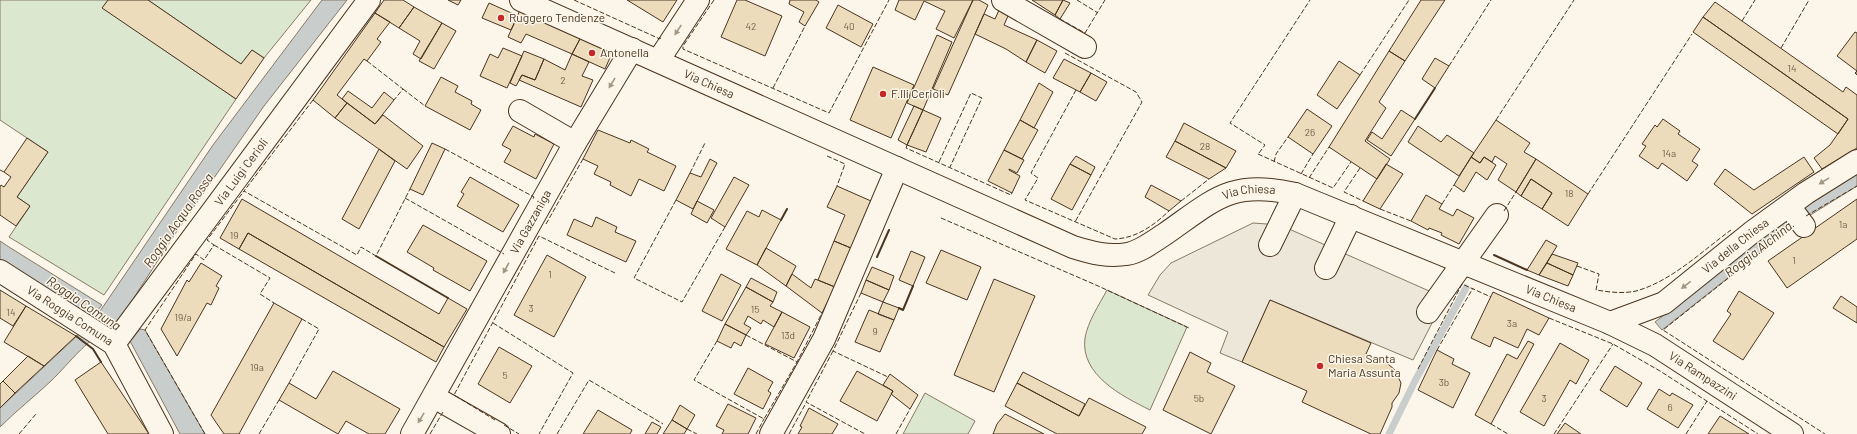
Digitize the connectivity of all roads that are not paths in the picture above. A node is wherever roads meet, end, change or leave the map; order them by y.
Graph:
1 (369, 0) edge
2 (521, 0) edge
3 (698, 0) edge
4 (1007, 1) edge
5 (1085, 47) dead end
6 (632, 49) junction
7 (658, 61) junction
8 (520, 111) dead end
9 (575, 143) junction
10 (1857, 161) edge
11 (897, 168) junction
12 (1295, 194) junction
13 (1789, 206) junction
14 (1497, 215) dead end
15 (1351, 216) junction
16 (1804, 226) dead end
17 (1270, 244) dead end
18 (1464, 262) junction
19 (1326, 268) dead end
20 (0, 271) edge
21 (1428, 312) dead end
22 (1610, 323) junction
23 (101, 335) junction
24 (434, 397) junction
25 (162, 434) edge
26 (412, 434) edge
27 (499, 434) edge
28 (771, 434) edge
29 (1792, 434) edge

1 - 23 street, Via Luigi Cerioli
2 - 6 street, Via Chiesa
3 -> 7 street
4 - 5 street
6 - 7 street, Via Chiesa
6 -> 9 street, Via Gazzaniga
7 - 11 street, Via Chiesa
8 - 9 street
9 -> 24 street, Via Gazzaniga
10 -> 13 street, Via della Chiesa
11 - 12 street, Via Chiesa
11 - 28 street
12 - 15 street, Via Chiesa
12 - 17 street
13 - 16 street
13 -> 22 street, Via della Chiesa
14 - 18 street
15 - 18 street, Via Chiesa
15 - 19 street
18 - 21 street
18 - 22 street, Via Chiesa
20 - 23 street, Via Roggia Comuna
22 - 29 street, Via Rampazzini
23 - 25 street, Via Roggia Comuna
24 -> 26 street, Via Gazzaniga
24 - 27 street

